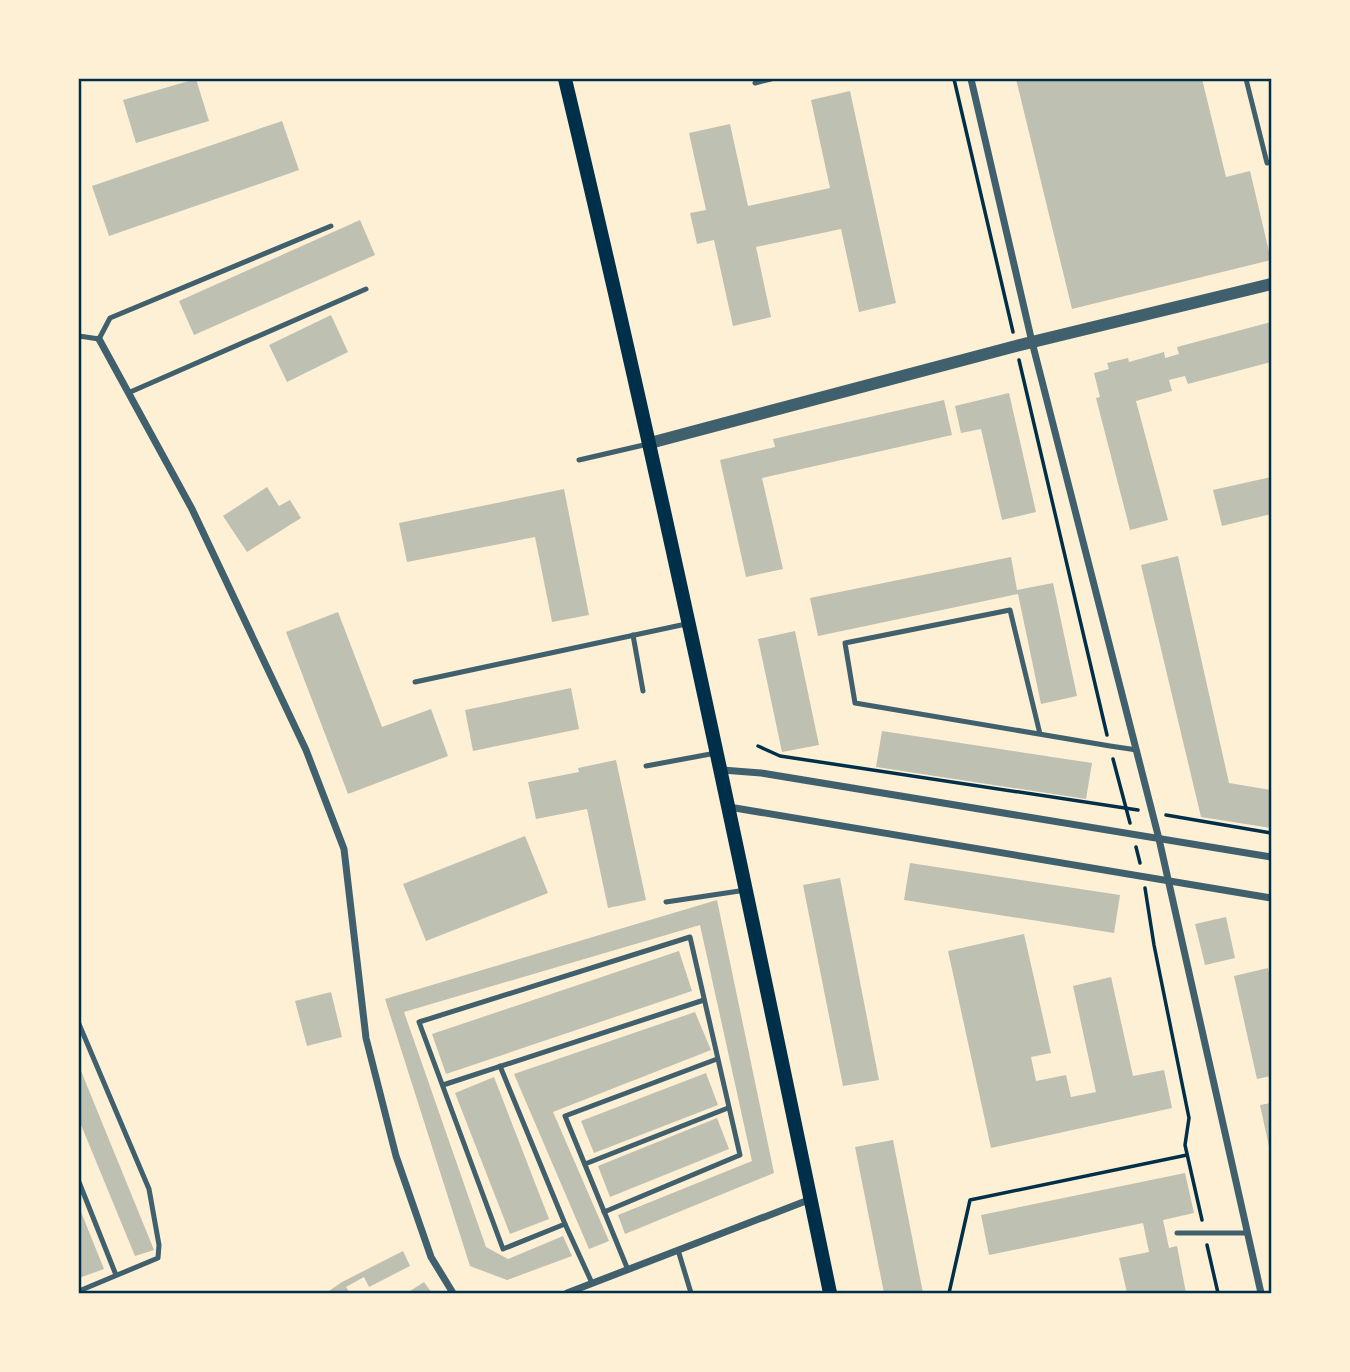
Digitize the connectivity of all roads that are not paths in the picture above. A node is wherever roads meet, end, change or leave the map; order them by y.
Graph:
1 (565, 79) edge
2 (771, 79) edge
3 (971, 79) edge
4 (1246, 79) edge
5 (755, 83) dead end
6 (1271, 162) edge
7 (331, 226) dead end
8 (1271, 284) edge
9 (366, 289) dead end
10 (79, 337) edge
11 (99, 339) junction
12 (1032, 342) junction
13 (128, 393) junction
14 (650, 443) junction
15 (579, 460) dead end
16 (688, 623) junction
17 (633, 635) junction
18 (415, 682) dead end
19 (643, 691) dead end
20 (1040, 734) junction
21 (1137, 750) junction
22 (718, 753) junction
23 (646, 766) dead end
24 (722, 770) junction
25 (729, 807) junction
26 (1159, 839) junction
27 (1271, 857) edge
28 (1168, 881) junction
29 (747, 890) junction
30 (1271, 898) edge
31 (666, 902) dead end
32 (704, 1000) junction
33 (79, 1024) edge
34 (717, 1059) junction
35 (500, 1066) junction
36 (443, 1085) junction
37 (728, 1108) junction
38 (584, 1164) junction
39 (79, 1182) edge
40 (811, 1199) junction
41 (604, 1212) junction
42 (565, 1224) junction
43 (1177, 1233) dead end
44 (1247, 1233) junction
45 (678, 1250) junction
46 (628, 1270) junction
47 (116, 1275) junction
48 (592, 1283) junction
49 (79, 1291) edge
50 (453, 1293) edge
51 (567, 1293) edge
52 (691, 1293) edge
53 (830, 1293) edge
54 (1261, 1293) edge

1 - 14 main road
2 - 5 lane
3 - 12 street
4 - 6 lane
7 - 11 lane
8 - 12 street
9 - 13 lane
10 - 11 lane
11 - 13 street
12 - 14 street
12 - 21 street
13 - 50 street
14 - 15 lane
14 - 16 main road
16 - 17 lane
16 - 22 main road
17 - 18 lane
17 - 19 lane
20 - 20 lane
20 - 21 lane
21 - 26 street
22 - 23 lane
22 - 24 main road
24 - 25 main road
24 - 26 street
25 - 28 street
25 - 29 main road
26 - 27 street
26 - 28 street
28 - 30 street
28 - 44 street
29 - 31 lane
29 - 40 main road
32 - 34 lane
32 - 35 lane
32 - 36 lane
33 - 47 lane
34 - 37 lane
34 - 38 lane
35 - 36 lane
35 - 42 lane
36 - 42 lane
37 - 38 lane
37 - 41 lane
38 - 41 lane
39 - 47 lane
40 - 45 street
40 - 53 main road
41 - 46 lane
42 - 48 lane
43 - 44 lane
44 - 54 street
45 - 46 street
45 - 52 lane
46 - 48 street
47 - 49 lane
48 - 51 street

